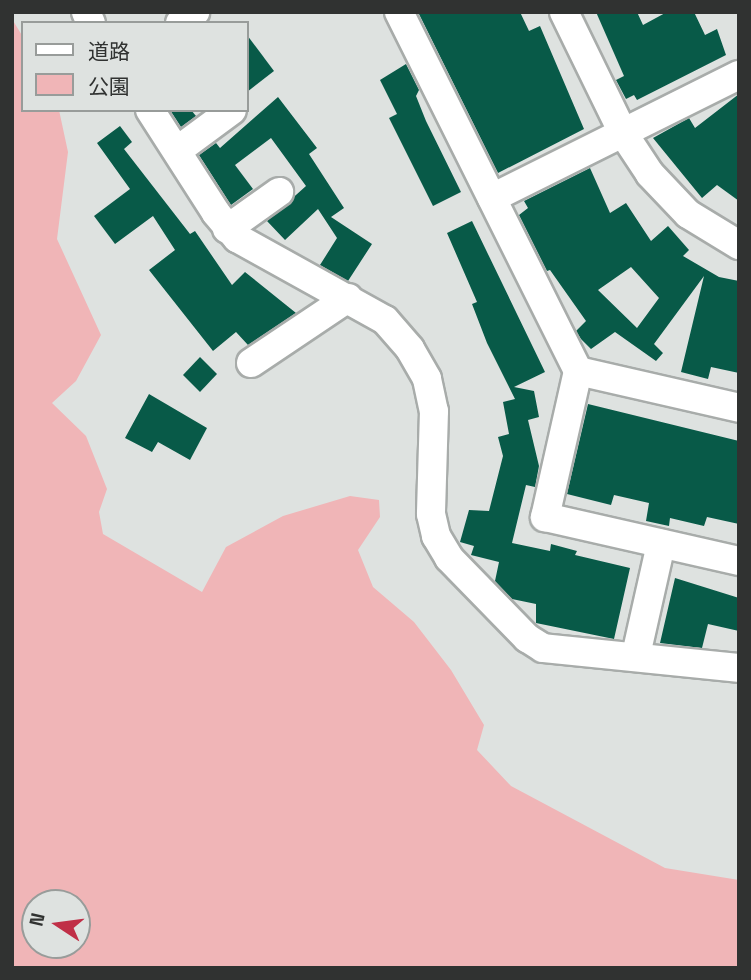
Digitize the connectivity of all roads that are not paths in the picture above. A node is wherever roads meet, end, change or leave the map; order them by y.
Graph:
1 (399, 12) edge
2 (564, 12) edge
3 (739, 75) edge
4 (151, 112) edge
5 (230, 112) edge
6 (622, 132) junction
7 (178, 150) junction
8 (279, 192) dead end
9 (492, 198) junction
10 (226, 229) junction
11 (739, 246) edge
12 (348, 298) junction
13 (251, 363) dead end
14 (578, 371) junction
15 (739, 408) edge
16 (660, 544) junction
17 (739, 561) edge
18 (636, 656) junction
19 (739, 668) edge

1 - 9 street
2 - 6 street
3 - 6 street
4 - 7 street
5 - 7 street
6 - 9 street
6 - 11 street
7 - 10 street
8 - 10 street
9 - 14 street
10 - 12 street
12 - 13 street
12 - 18 street
14 - 15 street
14 - 16 street
16 - 17 street
16 - 18 street
18 - 19 street

